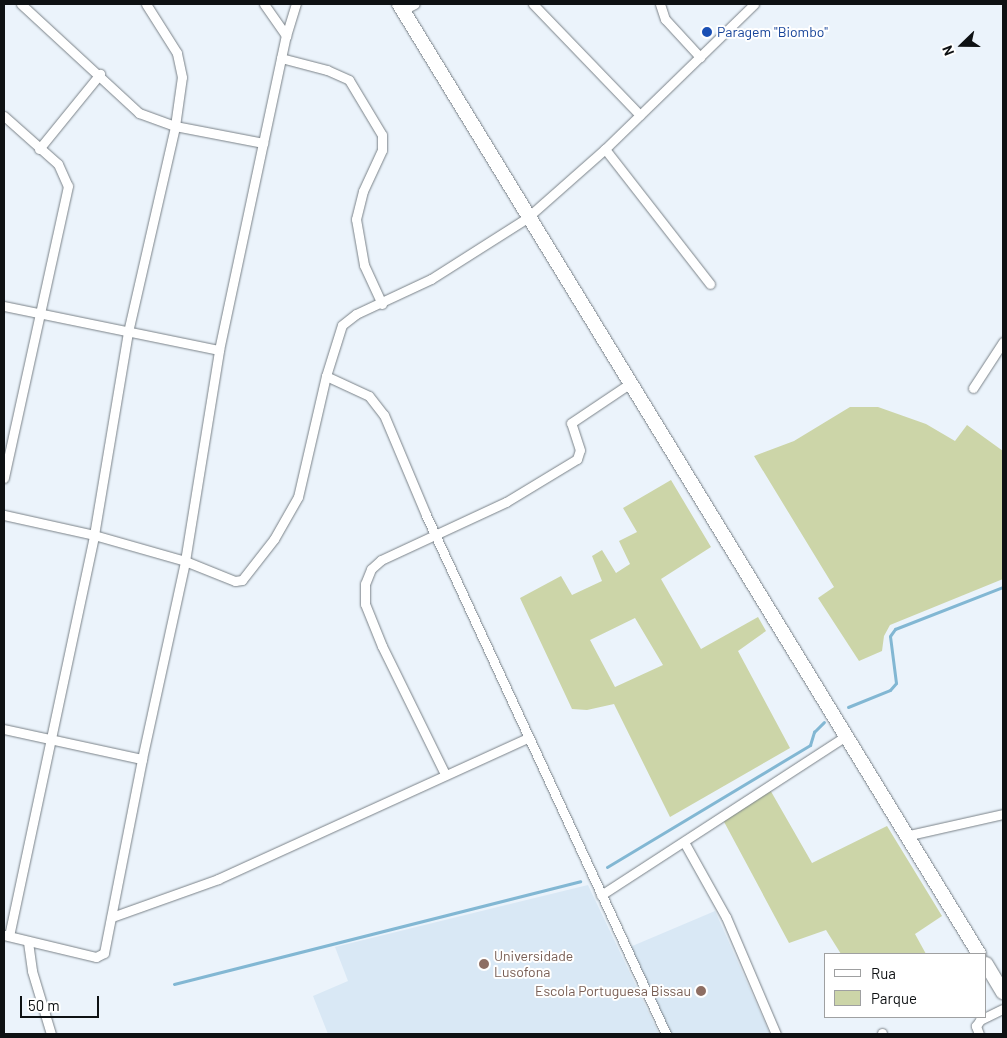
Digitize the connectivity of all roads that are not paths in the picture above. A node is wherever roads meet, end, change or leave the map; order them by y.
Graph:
1 (21, 4) edge
2 (146, 4) edge
3 (264, 4) edge
4 (296, 4) edge
5 (533, 4) edge
6 (660, 4) edge
7 (754, 4) edge
8 (406, 6) edge
9 (286, 36) junction
10 (700, 57) junction
11 (281, 58) junction
12 (100, 74) junction
13 (640, 115) junction
14 (4, 116) edge
15 (175, 126) junction
16 (263, 143) junction
17 (39, 149) junction
18 (605, 149) junction
19 (527, 218) junction
20 (710, 284) dead end
21 (382, 304) junction
22 (4, 306) edge
23 (38, 315) junction
24 (128, 332) junction
25 (1003, 342) edge
26 (219, 350) junction
27 (326, 376) junction
28 (630, 384) junction
29 (973, 388) dead end
30 (4, 478) edge
31 (4, 515) edge
32 (94, 535) junction
33 (436, 536) junction
34 (185, 561) junction
35 (4, 729) edge
36 (846, 736) junction
37 (528, 738) junction
38 (50, 740) junction
39 (142, 759) junction
40 (445, 774) junction
41 (1003, 814) edge
42 (905, 836) junction
43 (684, 842) junction
44 (601, 895) junction
45 (112, 916) junction
46 (6, 935) edge
47 (28, 942) junction
48 (979, 953) edge
49 (987, 966) edge
50 (1003, 992) edge
51 (1003, 1009) edge
52 (987, 1017) edge
53 (984, 1018) edge
54 (51, 1034) edge
55 (666, 1034) edge
56 (776, 1034) edge
57 (979, 1034) edge

1 - 12 street
2 - 15 street
3 - 9 street
4 - 9 street
5 - 13 street
6 - 10 street
7 - 10 street
8 - 19 main road
9 - 11 street
10 - 13 street
11 - 16 street
11 - 21 street
12 - 15 street
12 - 17 street
13 - 18 street
14 - 17 street
15 - 16 street
15 - 24 street
16 - 26 street
17 - 23 street
18 - 19 street
18 - 20 street
19 - 21 street
19 - 28 main road
21 - 27 street
22 - 23 street
23 - 24 street
23 - 30 street
24 - 26 street
24 - 32 street
25 - 29 street
26 - 34 street
27 - 33 street
27 - 34 street
28 - 33 street
28 - 36 main road
31 - 32 street
32 - 34 street
32 - 38 street
33 - 37 street
33 - 40 street
34 - 39 street
35 - 38 street
36 - 42 main road
36 - 43 street
37 - 40 street
37 - 44 street
38 - 39 street
38 - 46 street
39 - 45 street
40 - 45 street
41 - 42 street
42 - 48 main road
43 - 44 street
43 - 56 street
44 - 55 street
45 - 47 street
46 - 47 street
47 - 54 street
49 - 50 main road
51 - 52 street
53 - 57 street

